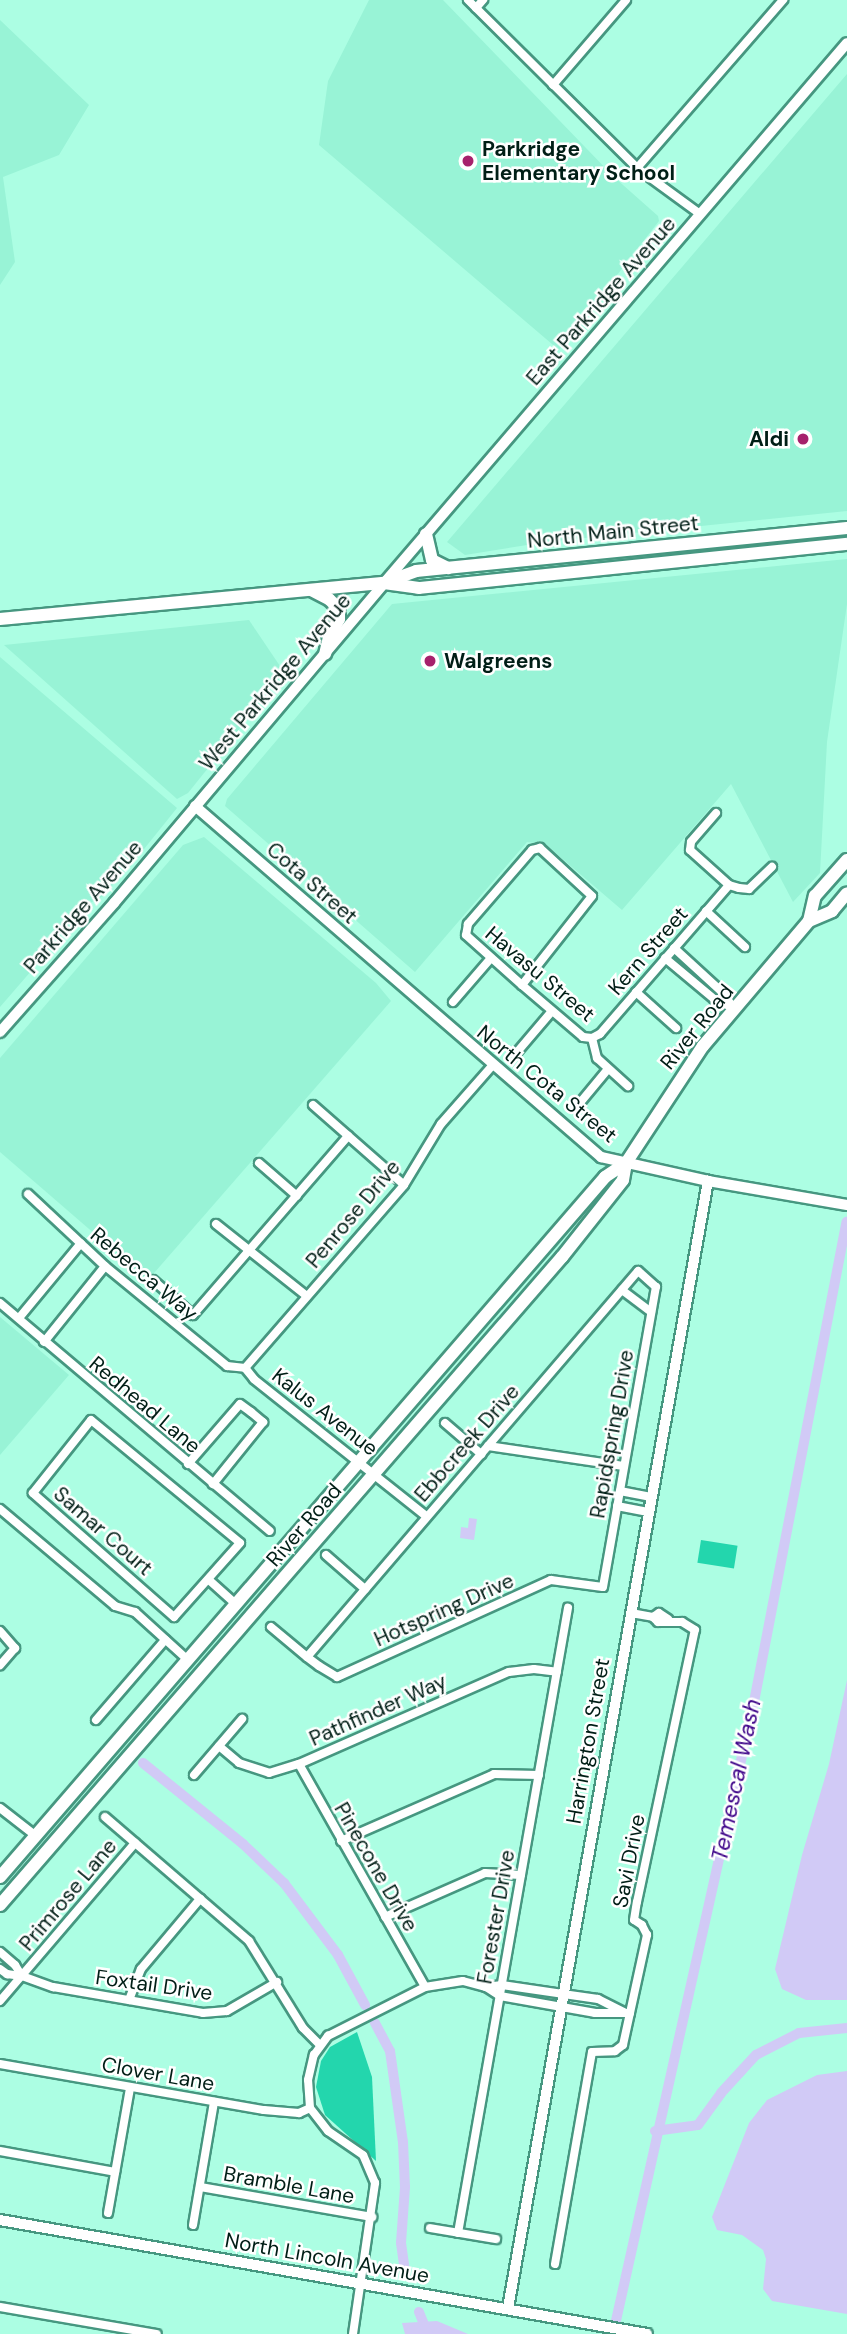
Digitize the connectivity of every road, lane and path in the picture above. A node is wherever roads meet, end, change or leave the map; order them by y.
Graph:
1 (468, 0) edge
2 (483, 0) edge
3 (626, 0) edge
4 (783, 0) edge
5 (476, 8) junction
6 (847, 43) edge
7 (553, 85) junction
8 (637, 168) junction
9 (700, 214) junction
10 (847, 528) edge
11 (426, 534) junction
12 (847, 544) edge
13 (448, 568) junction
14 (384, 583) junction
15 (310, 589) junction
16 (0, 619) edge
17 (325, 654) junction
18 (195, 806) junction
19 (716, 813) dead end
20 (847, 860) edge
21 (772, 867) dead end
22 (729, 884) junction
23 (847, 893) edge
24 (706, 911) junction
25 (809, 921) junction
26 (745, 947) dead end
27 (674, 948) junction
28 (491, 958) junction
29 (666, 958) junction
30 (522, 985) junction
31 (404, 989) joint
32 (636, 992) junction
33 (453, 1002) dead end
34 (735, 1009) junction
35 (552, 1011) junction
36 (677, 1028) dead end
37 (0, 1032) edge
38 (592, 1038) junction
39 (518, 1051) dead end
40 (492, 1066) junction
41 (608, 1069) junction
42 (628, 1086) dead end
43 (579, 1104) dead end
44 (313, 1105) dead end
45 (348, 1136) junction
46 (259, 1163) dead end
47 (626, 1163) junction
48 (708, 1181) junction
49 (404, 1185) junction
50 (28, 1194) dead end
51 (297, 1196) junction
52 (847, 1205) edge
53 (216, 1224) dead end
54 (81, 1243) junction
55 (250, 1251) junction
56 (105, 1266) junction
57 (153, 1280) dead end
58 (656, 1287) joint
59 (622, 1290) junction
60 (307, 1296) junction
61 (0, 1303) edge
62 (651, 1312) junction
63 (19, 1318) junction
64 (44, 1342) junction
65 (245, 1368) junction
66 (445, 1423) dead end
67 (488, 1446) junction
68 (481, 1454) junction
69 (359, 1461) junction
70 (188, 1464) junction
71 (624, 1466) junction
72 (374, 1473) junction
73 (213, 1484) junction
74 (620, 1491) junction
75 (652, 1497) junction
76 (617, 1506) junction
77 (0, 1509) edge
78 (649, 1512) junction
79 (426, 1516) junction
80 (270, 1531) dead end
81 (326, 1555) dead end
82 (209, 1580) junction
83 (603, 1587) joint
84 (365, 1589) junction
85 (236, 1604) junction
86 (568, 1608) dead end
87 (631, 1613) junction
88 (271, 1627) dead end
89 (0, 1631) edge
90 (165, 1640) junction
91 (307, 1657) junction
92 (187, 1660) junction
93 (0, 1665) edge
94 (557, 1672) junction
95 (242, 1719) dead end
96 (96, 1720) dead end
97 (219, 1746) junction
98 (299, 1763) junction
99 (194, 1775) dead end
100 (539, 1775) junction
101 (0, 1808) edge
102 (105, 1817) dead end
103 (36, 1836) junction
104 (341, 1841) junction
105 (135, 1843) junction
106 (522, 1875) junction
107 (0, 1877) edge
108 (200, 1899) junction
109 (0, 1905) edge
110 (385, 1917) junction
111 (0, 1952) edge
112 (0, 1969) edge
113 (22, 1976) junction
114 (277, 1982) junction
115 (502, 1985) junction
116 (425, 1987) junction
117 (486, 1987) junction
118 (562, 1994) junction
119 (500, 1996) junction
120 (129, 2000) junction
121 (0, 2001) edge
122 (560, 2007) junction
123 (627, 2012) junction
124 (320, 2045) junction
125 (0, 2064) edge
126 (130, 2088) junction
127 (214, 2102) junction
128 (310, 2108) junction
129 (0, 2151) edge
130 (115, 2172) junction
131 (200, 2187) junction
132 (108, 2213) dead end
133 (372, 2217) junction
134 (0, 2220) edge
135 (193, 2225) dead end
136 (430, 2228) dead end
137 (458, 2233) junction
138 (496, 2239) dead end
139 (555, 2264) dead end
140 (359, 2283) junction
141 (0, 2306) edge
142 (508, 2308) junction
143 (157, 2334) edge
144 (353, 2334) edge
145 (647, 2334) edge

1 - 5 street
2 - 5 street
3 - 7 street
4 - 8 street
5 - 7 street
6 - 9 main road, East Parkridge Avenue
7 - 8 street
8 - 9 street
9 - 11 main road, East Parkridge Avenue
10 - 13 main road, North Main Street
11 - 13 main road
11 - 14 main road, East Parkridge Avenue
12 - 14 main road, North Main Street
13 - 14 main road, North Main Street
14 - 15 main road, North Main Street
14 - 17 street, West Parkridge Avenue
15 - 16 main road, North Main Street
15 - 17 main road
17 - 18 street, West Parkridge Avenue
18 - 31 street, Cota Street
18 - 37 street, Parkridge Avenue
19 - 22 street
20 - 25 main road, River Road
21 - 22 street
22 - 24 street, Kern Street
23 - 25 main road, River Road
24 - 26 street
24 - 27 street, Kern Street
25 - 34 main road, River Road
27 - 29 street, Kern Street
27 - 34 street
28 - 30 street, Havasu Street
28 - 30 street, Havasu Street
28 - 33 street
29 - 32 street, Kern Street
29 - 34 street
30 - 35 street, Havasu Street
31 - 40 street, North Cota Street
32 - 36 street
32 - 38 street, Kern Street
34 - 47 main road, River Road
35 - 38 street, Havasu Street
35 - 39 street
38 - 41 street
40 - 47 street, North Cota Street
40 - 49 street, Penrose Drive
41 - 42 street
41 - 43 street
44 - 45 street
45 - 49 street
45 - 51 street
46 - 51 street
47 - 48 street, North Cota Street
47 - 69 main road, River Road
47 - 72 main road, River Road
48 - 52 street, North Cota Street
48 - 75 street, Harrington Street
49 - 60 street, Penrose Drive
50 - 54 street, Rebecca Way
51 - 55 street
53 - 55 street
54 - 56 street, Rebecca Way
54 - 63 street
55 - 57 street
55 - 60 street
56 - 64 street
56 - 65 street, Rebecca Way
58 - 59 street, Ebbcreek Drive
58 - 62 street, Rapidspring Drive
59 - 62 street
59 - 67 street, Ebbcreek Drive
60 - 65 street, Penrose Drive
61 - 63 street, Redhead Lane
62 - 71 street, Rapidspring Drive
63 - 64 street, Redhead Lane
64 - 70 street, Redhead Lane
65 - 69 street, Kalus Avenue
66 - 68 street
67 - 68 street, Ebbcreek Drive
67 - 71 street
68 - 79 street, Ebbcreek Drive
69 - 72 street, Kalus Avenue
69 - 85 main road, River Road
70 - 73 street, Redhead Lane
70 - 73 street
71 - 74 street, Rapidspring Drive
72 - 79 street, Kalus Avenue
72 - 109 main road, River Road
73 - 80 street, Redhead Lane
74 - 75 street
74 - 76 street, Rapidspring Drive
75 - 78 street, Harrington Street
76 - 78 street
76 - 83 street, Rapidspring Drive
77 - 90 street
78 - 87 street, Harrington Street
79 - 84 street, Ebbcreek Drive
81 - 84 street
82 - 82 street, Samar Court
82 - 85 street
83 - 91 street, Hotspring Drive
84 - 91 street, Ebbcreek Drive
85 - 92 main road, River Road
86 - 94 street, Forester Drive
87 - 118 street, Harrington Street
87 - 123 street, Savi Drive
88 - 91 street
89 - 93 street
90 - 92 street
90 - 96 street
92 - 103 main road, River Road
94 - 98 street, Pathfinder Way
94 - 100 street, Forester Drive
95 - 97 street
97 - 98 street, Pathfinder Way
97 - 99 street
98 - 104 street, Pinecone Drive
100 - 104 street
100 - 106 street, Forester Drive
101 - 103 street
102 - 105 street
103 - 107 main road, River Road
104 - 110 street, Pinecone Drive
105 - 108 street
105 - 113 street, Primrose Lane
106 - 110 street
106 - 115 street, Forester Drive
108 - 114 street
108 - 120 street
110 - 116 street, Pinecone Drive
111 - 113 street, Foxtail Drive
112 - 113 street, Foxtail Drive
113 - 120 street, Foxtail Drive
113 - 121 street, Primrose Lane
114 - 120 street, Foxtail Drive
114 - 124 street
115 - 117 street
115 - 118 street
115 - 119 street, Forester Drive
116 - 117 street
116 - 124 street
117 - 119 street
118 - 122 street, Harrington Street
118 - 123 street
119 - 122 street
119 - 137 street, Forester Drive
122 - 123 street
122 - 142 street, Harrington Street
123 - 139 street, Savi Drive
124 - 128 street
125 - 126 street, Clover Lane
126 - 127 street, Clover Lane
126 - 130 street
127 - 128 street, Clover Lane
127 - 131 street
128 - 133 street
129 - 130 street
130 - 132 street
131 - 133 street, Bramble Lane
131 - 135 street
133 - 140 street
134 - 140 main road, North Lincoln Avenue
136 - 137 street
137 - 138 street
140 - 142 main road, North Lincoln Avenue
140 - 144 street
141 - 143 street
142 - 145 main road, North Lincoln Avenue

